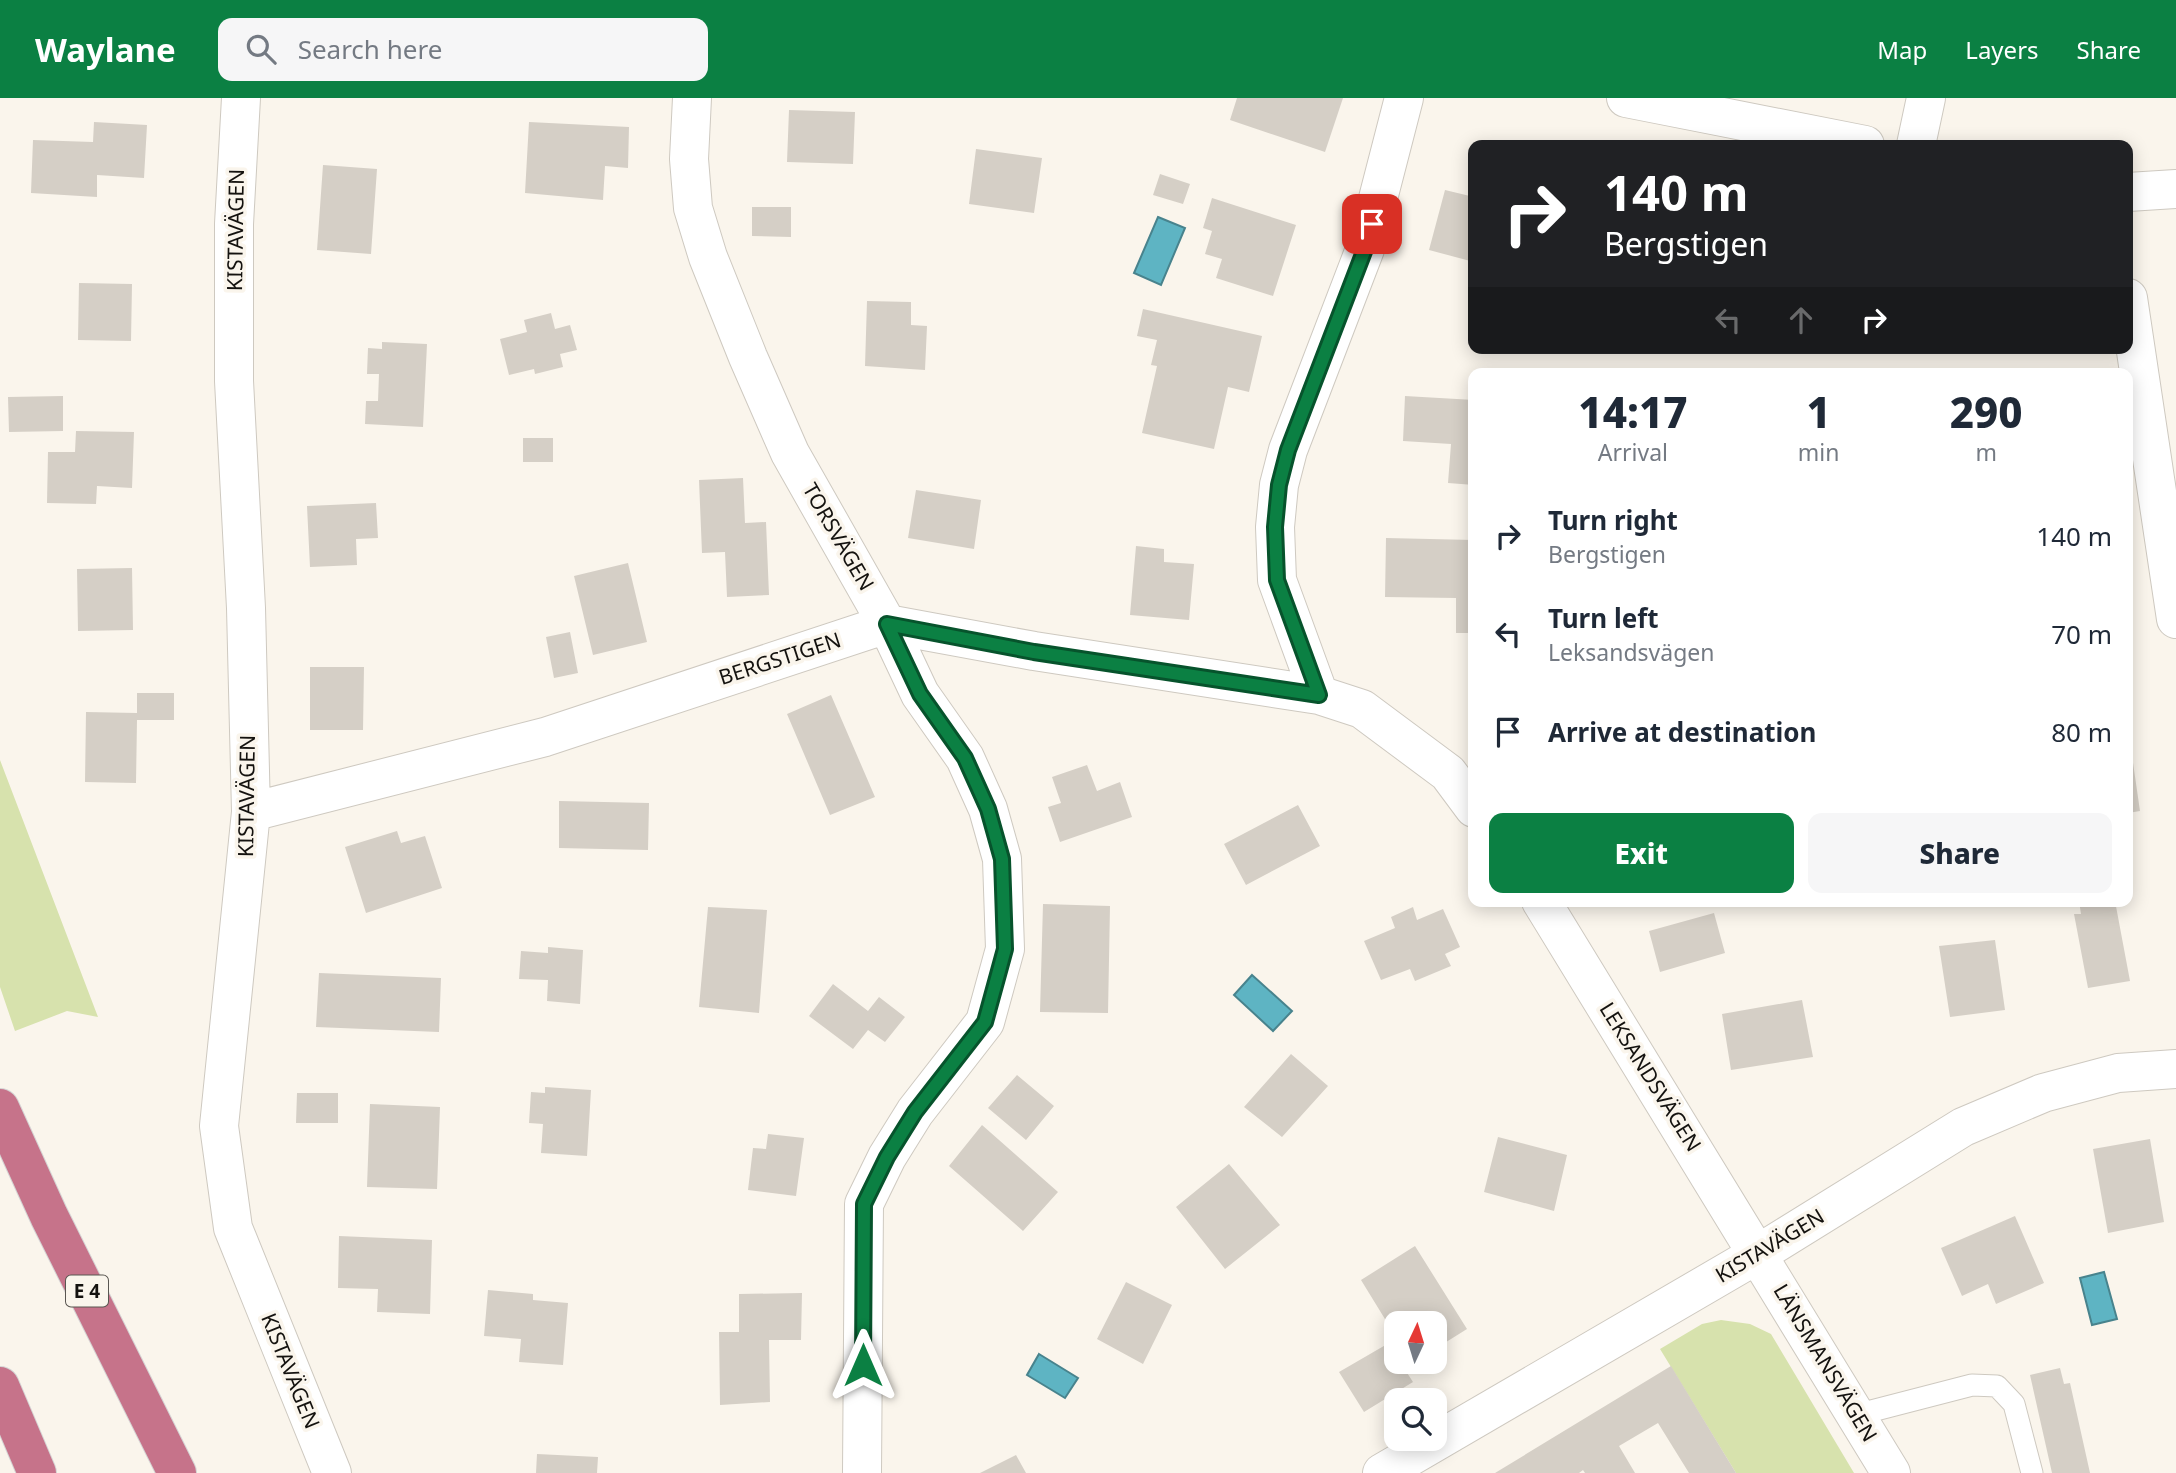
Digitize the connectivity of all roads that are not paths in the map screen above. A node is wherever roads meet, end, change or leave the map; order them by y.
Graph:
1 (241, 98) edge
2 (692, 98) edge
3 (1404, 98) edge
4 (1626, 98) edge
5 (1926, 98) edge
6 (1840, 140) edge
7 (1917, 140) edge
8 (2176, 189) edge
9 (2133, 192) edge
10 (2133, 331) edge
11 (2176, 619) edge
12 (887, 624) junction
13 (1319, 695) junction
14 (1468, 800) edge
15 (251, 812) junction
16 (1545, 907) edge
17 (2176, 1069) edge
18 (0, 1108) edge
19 (1758, 1254) junction
20 (0, 1386) edge
21 (1856, 1415) junction
22 (37, 1473) edge
23 (177, 1473) edge
24 (332, 1473) edge
25 (862, 1473) edge
26 (1382, 1473) edge
27 (1891, 1473) edge
28 (2032, 1473) edge

1 - 15 street, KISTAVÄGEN
2 - 12 street, TORSVÄGEN
3 - 13 street
4 - 6 street
5 - 7 street
8 - 9 street
10 - 11 street
12 - 13 street, BERGSTIGEN
12 - 15 street, BERGSTIGEN
12 - 25 street, TORSVÄGEN
13 - 14 street
15 - 24 street, KISTAVÄGEN
16 - 19 street, LEKSANDSVÄGEN
17 - 19 street, KISTAVÄGEN
18 - 23 highway, E 4
19 - 21 street, LÄNSMANSVÄGEN
19 - 26 street, KISTAVÄGEN
20 - 22 highway
21 - 27 street, LÄNSMANSVÄGEN
21 - 28 lane

